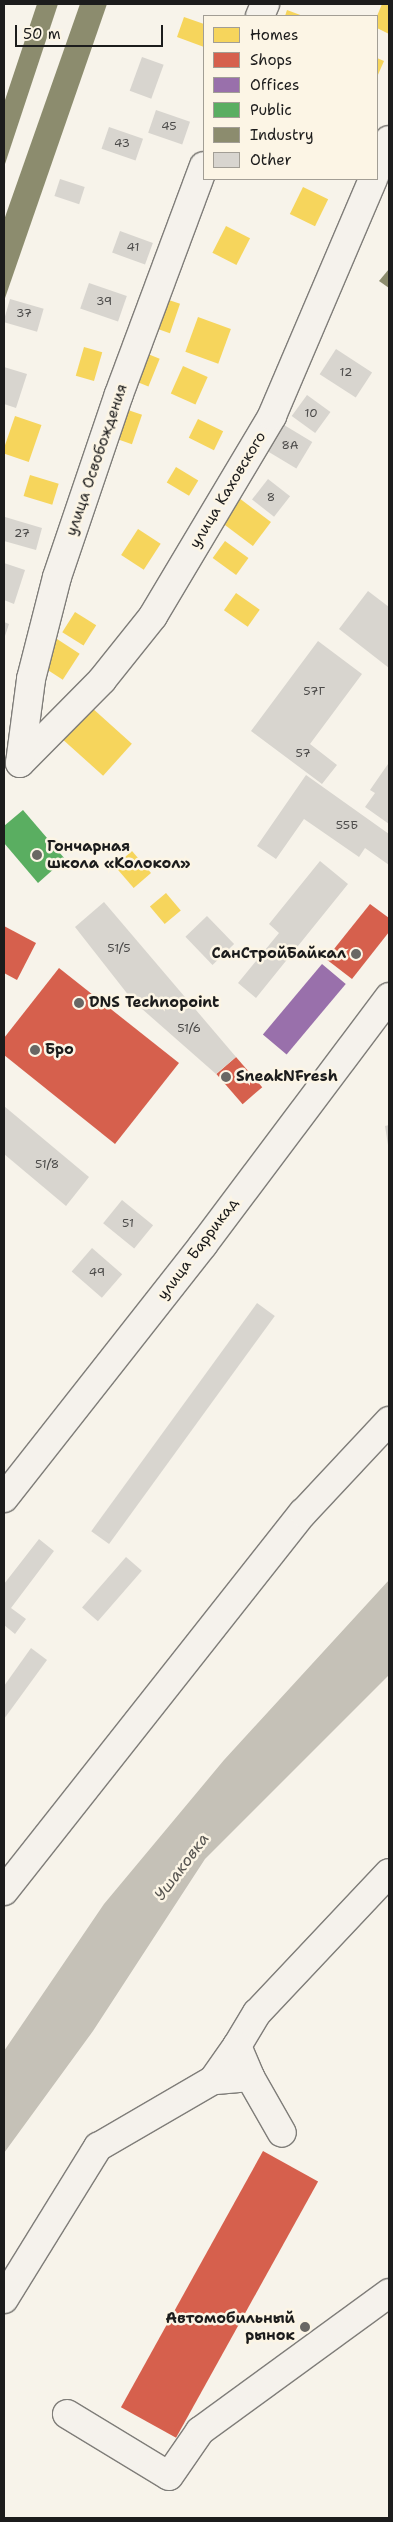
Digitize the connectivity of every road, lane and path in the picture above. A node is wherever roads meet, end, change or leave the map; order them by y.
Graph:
1 (389, 140) edge
2 (378, 168) edge
3 (203, 169) edge
4 (373, 180) edge
5 (20, 763) joint
6 (389, 997) edge
7 (389, 1421) edge
8 (4, 1498) edge
9 (389, 1873) edge
10 (4, 1891) edge
11 (237, 2046) junction
12 (250, 2078) junction
13 (213, 2080) junction
14 (282, 2133) dead end
15 (389, 2293) edge
16 (4, 2299) edge
17 (67, 2414) dead end

1 - 2 street
3 - 5 street, улица Освобождения
4 - 5 street, улица Каховского
6 - 8 street, улица Баррикад
7 - 10 street
9 - 11 street
11 - 12 street
11 - 13 street
12 - 13 street
12 - 14 street
13 - 16 street
15 - 17 street

